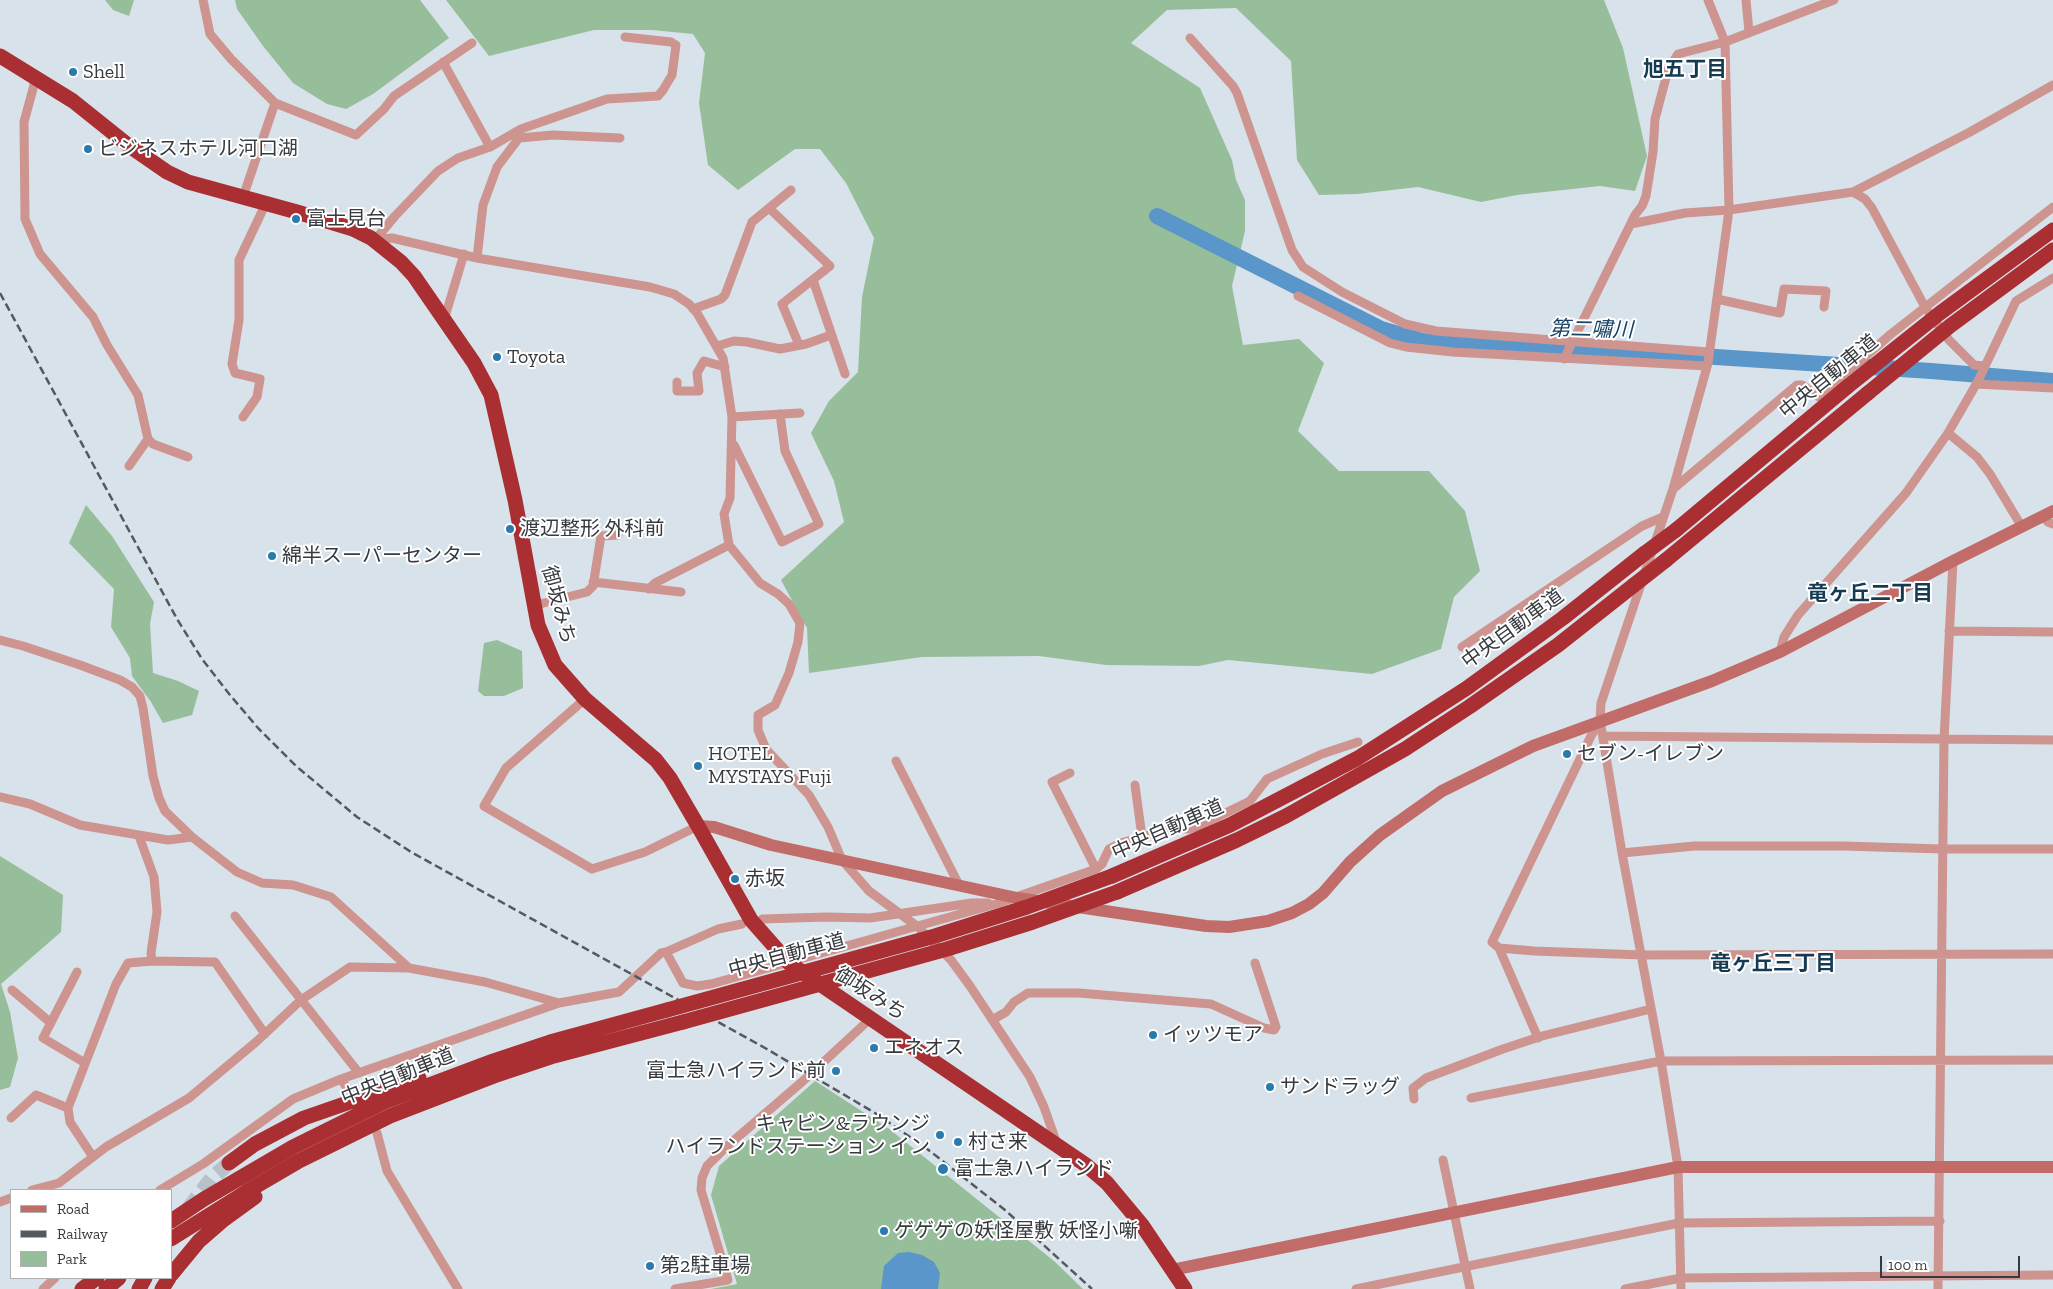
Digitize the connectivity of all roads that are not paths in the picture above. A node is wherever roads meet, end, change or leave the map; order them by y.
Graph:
1 (203, 0) edge
2 (1708, 0) edge
3 (1746, 0) edge
4 (1834, 0) edge
5 (1749, 32) junction
6 (625, 37) dead end
7 (1190, 38) dead end
8 (472, 42) dead end
9 (1726, 42) junction
10 (0, 56) edge
11 (443, 62) junction
12 (37, 79) junction
13 (2053, 85) edge
14 (276, 102) junction
15 (620, 138) dead end
16 (490, 147) junction
17 (791, 190) dead end
18 (1854, 192) junction
19 (243, 197) junction
20 (266, 203) junction
21 (2053, 207) edge
22 (770, 209) junction
23 (1729, 210) junction
24 (1631, 224) junction
25 (2053, 230) edge
26 (375, 240) junction
27 (2053, 250) edge
28 (464, 254) junction
29 (477, 258) junction
30 (2053, 278) edge
31 (813, 280) junction
32 (1298, 296) dead end
33 (1717, 299) junction
34 (1824, 307) dead end
35 (1925, 307) junction
36 (693, 309) junction
37 (444, 320) junction
38 (831, 335) junction
39 (1572, 343) junction
40 (799, 345) junction
41 (717, 346) junction
42 (1710, 352) junction
43 (1565, 357) junction
44 (1707, 365) junction
45 (724, 367) junction
46 (1984, 368) junction
47 (845, 374) dead end
48 (677, 382) dead end
49 (1977, 383) junction
50 (2053, 388) edge
51 (800, 413) dead end
52 (780, 414) junction
53 (243, 417) dead end
54 (732, 417) junction
55 (1948, 433) junction
56 (148, 439) junction
57 (732, 443) junction
58 (188, 458) dead end
59 (129, 466) dead end
60 (1673, 489) junction
61 (1663, 517) junction
62 (2050, 517) edge
63 (2022, 527) junction
64 (618, 535) dead end
65 (729, 545) junction
66 (1953, 561) junction
67 (593, 582) junction
68 (649, 589) junction
69 (681, 592) dead end
70 (536, 605) junction
71 (1950, 631) junction
72 (2053, 632) edge
73 (0, 640) edge
74 (1462, 647) dead end
75 (1780, 652) junction
76 (585, 699) junction
77 (1600, 720) junction
78 (1603, 736) junction
79 (1944, 740) junction
80 (2053, 740) edge
81 (1358, 742) dead end
82 (896, 761) dead end
83 (1070, 773) dead end
84 (1135, 786) dead end
85 (0, 796) edge
86 (698, 826) junction
87 (139, 836) junction
88 (192, 837) junction
89 (1142, 837) junction
90 (2053, 849) edge
91 (1942, 850) junction
92 (1622, 853) junction
93 (842, 860) junction
94 (1096, 869) junction
95 (959, 885) junction
96 (1017, 898) junction
97 (996, 904) junction
98 (901, 913) junction
99 (235, 916) dead end
100 (762, 919) dead end
101 (742, 924) dead end
102 (918, 926) junction
103 (1499, 948) junction
104 (666, 952) junction
105 (1942, 954) junction
106 (2053, 954) edge
107 (1642, 955) junction
108 (152, 961) junction
109 (789, 963) junction
110 (1255, 963) dead end
111 (409, 968) junction
112 (77, 972) dead end
113 (12, 990) dead end
114 (301, 1000) junction
115 (559, 1003) junction
116 (1651, 1009) junction
117 (871, 1018) junction
118 (992, 1020) junction
119 (51, 1023) junction
120 (606, 1026) junction
121 (265, 1034) junction
122 (1538, 1038) junction
123 (1941, 1060) junction
124 (2053, 1060) edge
125 (1661, 1061) junction
126 (85, 1063) junction
127 (359, 1073) junction
128 (341, 1079) junction
129 (349, 1092) dead end
130 (1471, 1098) dead end
131 (1414, 1099) dead end
132 (68, 1108) junction
133 (390, 1116) junction
134 (11, 1118) dead end
135 (377, 1133) dead end
136 (1057, 1144) junction
137 (93, 1157) junction
138 (1443, 1160) dead end
139 (230, 1163) tunnel mouth
140 (1678, 1167) junction
141 (1940, 1167) junction
142 (2053, 1167) edge
143 (36, 1189) edge
144 (162, 1189) edge
145 (1454, 1213) junction
146 (172, 1220) edge
147 (1940, 1221) junction
148 (1680, 1223) junction
149 (172, 1238) edge
150 (1465, 1267) junction
151 (1172, 1270) junction
152 (172, 1274) edge
153 (2053, 1275) edge
154 (1938, 1276) junction
155 (1681, 1278) junction
156 (54, 1279) edge
157 (96, 1279) edge
158 (118, 1279) edge
159 (43, 1289) edge
160 (82, 1289) edge
161 (106, 1289) edge
162 (458, 1289) edge
163 (675, 1289) edge
164 (1185, 1289) edge
165 (1356, 1289) edge
166 (1470, 1289) edge
167 (1625, 1289) edge
168 (1681, 1289) edge
169 (1938, 1289) edge

1 - 14 street
2 - 9 street
3 - 5 street
4 - 5 street
5 - 9 street
6 - 16 street
7 - 39 street
8 - 11 street
9 - 23 street
9 - 24 street
10 - 12 highway, 御坂みち
11 - 14 street
11 - 16 street
12 - 19 highway, 御坂みち
12 - 56 street
13 - 18 street
14 - 19 street
15 - 29 street
16 - 26 street
17 - 22 street
18 - 23 street
18 - 35 street
19 - 20 highway, 御坂みち
20 - 26 highway, 御坂みち
20 - 53 street
21 - 35 street
22 - 31 street
22 - 36 street
23 - 24 street
23 - 33 street
24 - 39 street
25 - 120 highway, 中央自動車道, bridge
26 - 28 street
26 - 37 highway, 御坂みち
27 - 133 highway, 中央自動車道, bridge
28 - 29 street
28 - 37 street
29 - 36 street
30 - 46 street
31 - 38 street
31 - 40 street
32 - 43 street
33 - 34 street
33 - 42 street
35 - 46 street
35 - 60 street
36 - 41 street
37 - 70 highway, 御坂みち
38 - 40 street
38 - 47 street
39 - 42 street
39 - 43 street
40 - 41 street
41 - 45 street
42 - 44 street
43 - 44 street
44 - 60 street
45 - 48 street
45 - 54 street
46 - 49 street
49 - 50 street
49 - 55 street
51 - 52 street
52 - 54 street
52 - 57 street
54 - 57 street
55 - 63 street
55 - 75 street
56 - 58 street
56 - 59 street
57 - 65 street
60 - 61 street
61 - 74 street
61 - 77 street
62 - 63 street
63 - 66 street
64 - 67 street
65 - 68 street
65 - 93 street
66 - 71 street
66 - 75 street
67 - 68 street
67 - 70 street
68 - 69 street
70 - 76 highway, 御坂みち
71 - 72 street
71 - 79 street
73 - 88 street
75 - 77 street
76 - 86 highway, 御坂みち
76 - 86 street
77 - 78 street
77 - 96 street
77 - 103 street
78 - 79 street
78 - 92 street
79 - 80 street
79 - 91 street
81 - 89 street
82 - 95 street
83 - 94 street
84 - 89 street
85 - 87 street
86 - 93 street
86 - 109 highway, 御坂みち
87 - 88 street
87 - 108 street
88 - 111 street
89 - 94 street
90 - 91 street
91 - 92 street
91 - 105 street
92 - 107 street
93 - 95 street
93 - 98 street
94 - 96 street
95 - 96 street
96 - 97 street
97 - 98 street
97 - 102 street
98 - 100 street
98 - 102 street
99 - 114 street
101 - 104 street
102 - 109 street
102 - 118 street
103 - 107 street
103 - 122 street
104 - 109 street
104 - 115 street
105 - 106 street
105 - 107 street
105 - 123 street
107 - 116 street
108 - 121 street
108 - 126 street
109 - 117 highway, 御坂みち
110 - 118 street
111 - 114 street
111 - 115 street
112 - 119 street
113 - 119 street
114 - 121 street
114 - 127 street
115 - 127 street
116 - 122 street
116 - 125 street
117 - 136 highway, 御坂みち
117 - 163 street
118 - 136 street
119 - 126 street
120 - 139 highway
120 - 146 highway, 中央自動車道
121 - 137 street
122 - 131 street
123 - 124 street
123 - 125 street
123 - 141 street
125 - 130 street
125 - 140 street
126 - 132 street
127 - 128 street
128 - 129 street
128 - 144 street
132 - 134 street
132 - 137 street
133 - 149 highway, 中央自動車道
133 - 152 highway
135 - 162 street
136 - 151 highway, 御坂みち
137 - 143 street
138 - 145 street
140 - 141 street
140 - 145 street
140 - 148 street
141 - 142 street
141 - 147 street
145 - 150 street
145 - 151 street
147 - 148 street
147 - 154 street
148 - 150 street
148 - 155 street
150 - 165 street
150 - 166 street
151 - 164 highway, 御坂みち
153 - 154 street
154 - 155 street
154 - 169 street
155 - 167 street
155 - 168 street
156 - 159 street
157 - 160 highway
158 - 161 highway

